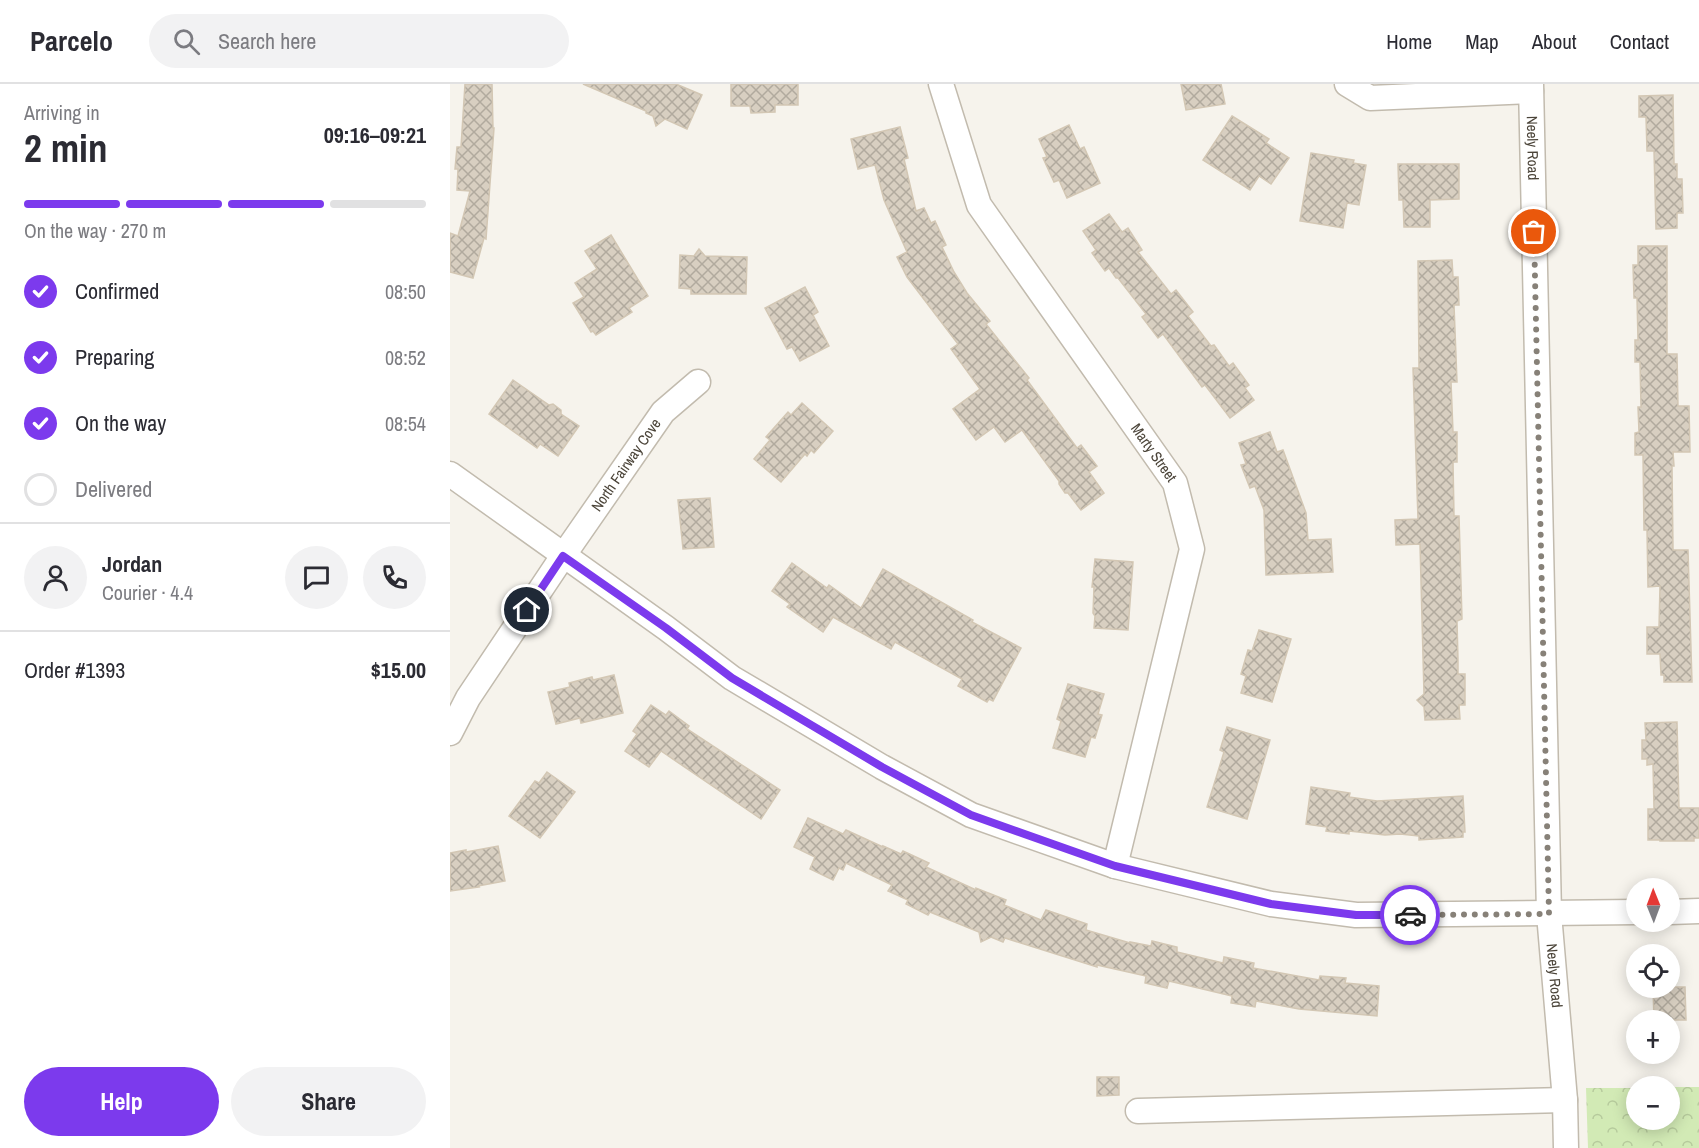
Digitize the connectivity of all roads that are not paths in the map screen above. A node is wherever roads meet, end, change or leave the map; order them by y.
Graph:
1 (941, 84) edge
2 (1347, 84) edge
3 (1531, 87) edge
4 (698, 382) dead end
5 (450, 474) edge
6 (563, 556) junction
7 (450, 733) edge
8 (1115, 866) junction
9 (1699, 911) edge
10 (1626, 912) edge
11 (1680, 912) edge
12 (1549, 914) junction
13 (1565, 1100) junction
14 (1138, 1111) dead end
15 (1566, 1148) edge

1 - 8 street, Marty Street
2 - 3 street
3 - 12 street, Neely Road
4 - 6 street, North Fairway Cove
5 - 6 street
6 - 7 street, North Fairway Cove
6 - 8 street
8 - 12 street
9 - 11 street
10 - 12 street
12 - 13 street, Neely Road
13 - 14 street
13 - 15 street, Neely Road

